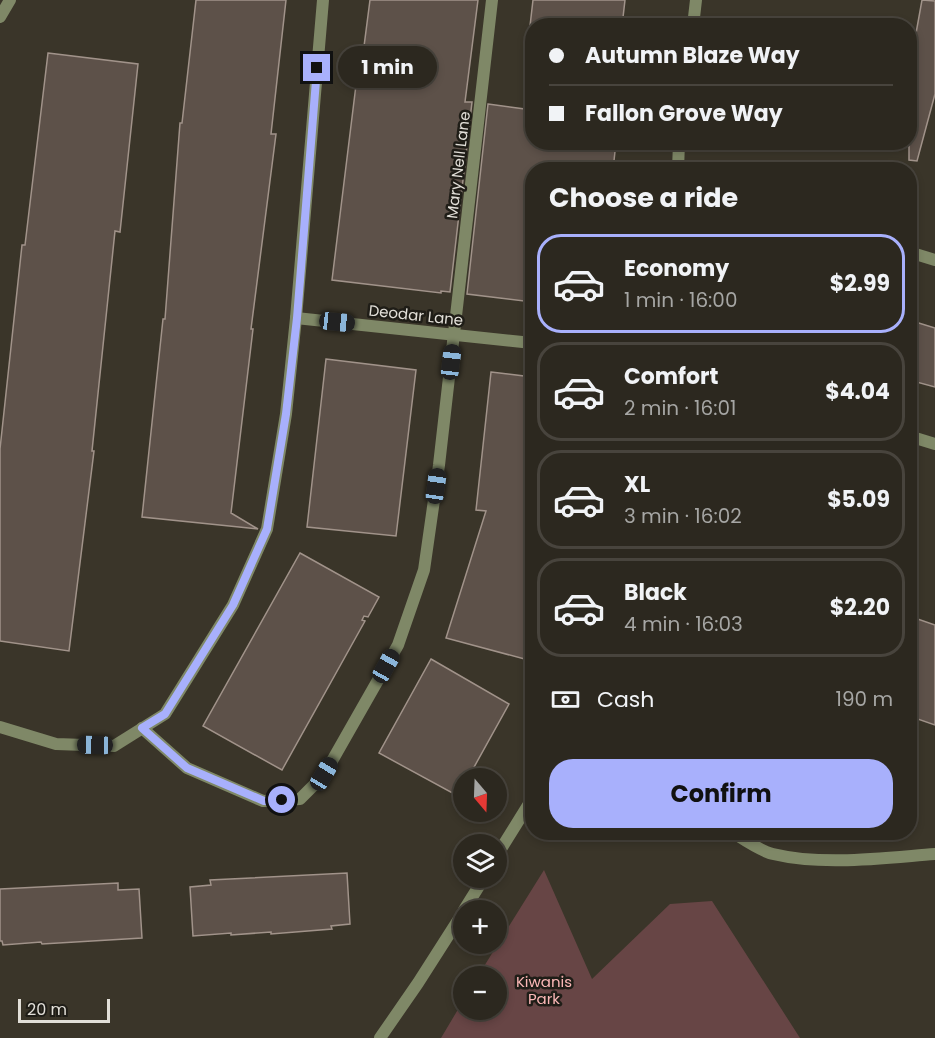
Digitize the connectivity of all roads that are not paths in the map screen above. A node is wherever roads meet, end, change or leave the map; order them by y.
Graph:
1 (10, 0) edge
2 (323, 0) edge
3 (492, 0) edge
4 (696, 0) edge
5 (0, 17) edge
6 (694, 18) edge
7 (917, 254) edge
8 (935, 260) edge
9 (297, 318) junction
10 (454, 334) junction
11 (525, 342) edge
12 (917, 438) edge
13 (935, 444) edge
14 (0, 727) edge
15 (142, 728) junction
16 (525, 810) edge
17 (507, 839) edge
18 (746, 840) edge
19 (935, 854) edge
20 (453, 928) edge
21 (380, 1038) edge

1 - 5 street
2 - 9 street
3 - 10 street, Mary Nell Lane
4 - 6 street
7 - 8 street
9 - 10 street, Deodar Lane
9 - 15 street
10 - 11 street, Deodar Lane
10 - 15 street, Mary Nell Lane
12 - 13 street
14 - 15 street
16 - 17 street
18 - 19 street
20 - 21 street

